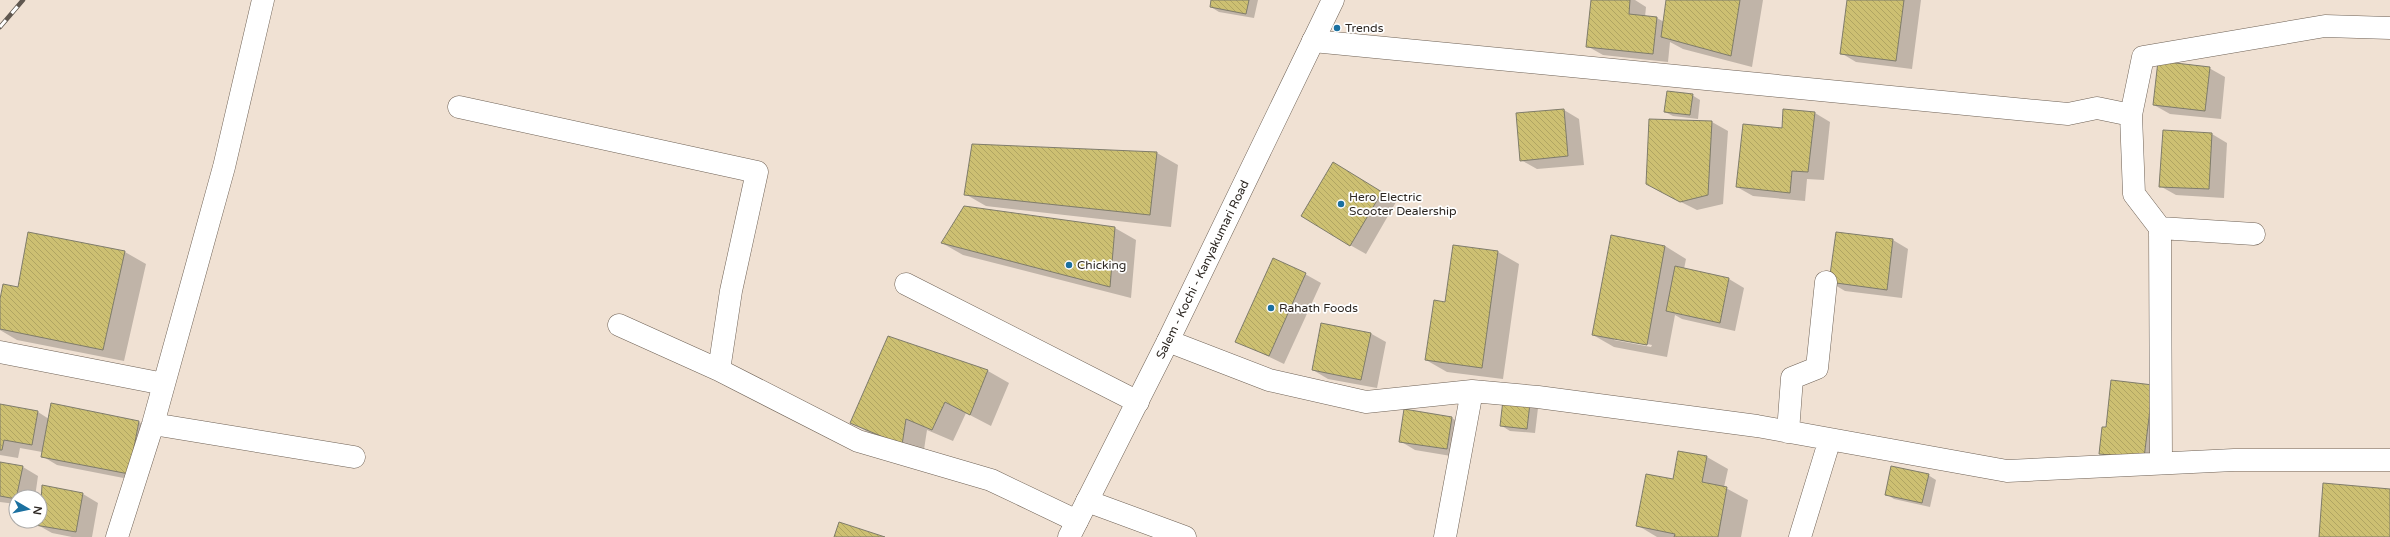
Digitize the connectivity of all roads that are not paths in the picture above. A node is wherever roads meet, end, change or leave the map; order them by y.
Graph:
1 (263, 0) edge
2 (1333, 0) edge
3 (2390, 28) edge
4 (1313, 41) junction
5 (459, 107) dead end
6 (2131, 115) junction
7 (2160, 228) junction
8 (2254, 234) dead end
9 (1826, 282) dead end
10 (906, 284) dead end
11 (619, 325) dead end
12 (1168, 341) junction
13 (0, 352) edge
14 (719, 370) junction
15 (164, 384) junction
16 (1472, 391) junction
17 (1138, 402) junction
18 (153, 424) junction
19 (1788, 432) junction
20 (1830, 439) junction
21 (354, 457) dead end
22 (2390, 460) edge
23 (2161, 463) junction
24 (1087, 501) junction
25 (1073, 529) edge
26 (117, 537) edge
27 (1185, 537) edge
28 (1445, 537) edge
29 (1800, 537) edge

1 - 15 street
2 - 4 street, Salem - Kochi - Kanyakumari Road
3 - 6 street
4 - 6 street
4 - 12 street, Salem - Kochi - Kanyakumari Road
5 - 14 street
6 - 7 street
7 - 8 street
7 - 23 street
9 - 19 street
10 - 17 street
11 - 14 street
12 - 16 street
12 - 17 street, Salem - Kochi - Kanyakumari Road
13 - 15 street
14 - 25 street
15 - 18 street
16 - 19 street
16 - 28 street
17 - 24 street, Salem - Kochi - Kanyakumari Road
18 - 21 street
18 - 26 street
19 - 20 street
20 - 23 street
20 - 29 street
22 - 23 street
24 - 25 street, Salem - Kochi - Kanyakumari Road
24 - 27 street

